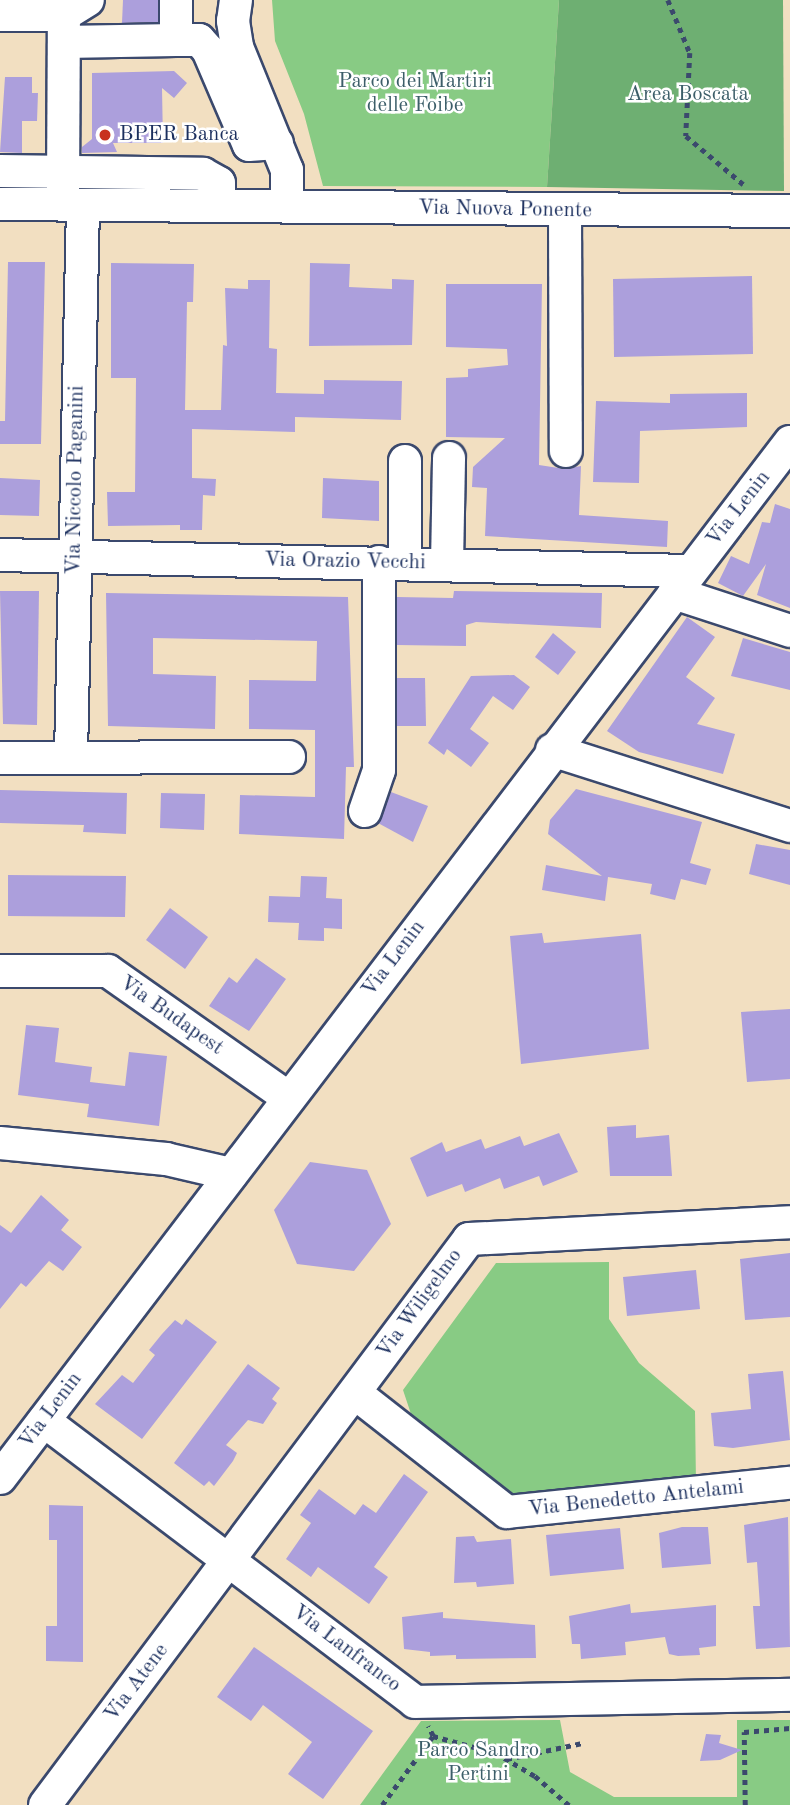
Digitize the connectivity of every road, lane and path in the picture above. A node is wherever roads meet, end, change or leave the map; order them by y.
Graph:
1 (176, 0) edge
2 (236, 0) edge
3 (668, 0) edge
4 (0, 15) edge
5 (72, 19) edge
6 (176, 40) junction
7 (278, 143) junction
8 (0, 171) edge
9 (63, 172) junction
10 (747, 187) dead end
11 (0, 204) edge
12 (73, 205) junction
13 (219, 206) junction
14 (287, 207) junction
15 (790, 211) edge
16 (565, 212) junction
17 (790, 442) edge
18 (566, 451) dead end
19 (449, 457) dead end
20 (405, 461) dead end
21 (0, 555) edge
22 (74, 556) junction
23 (392, 562) junction
24 (447, 564) junction
25 (682, 582) junction
26 (790, 631) edge
27 (552, 750) junction
28 (71, 756) junction
29 (289, 757) dead end
30 (0, 758) edge
31 (365, 811) dead end
32 (790, 826) edge
33 (0, 971) edge
34 (289, 1098) junction
35 (0, 1143) edge
36 (231, 1174) junction
37 (790, 1222) edge
38 (355, 1393) junction
39 (44, 1421) junction
40 (0, 1478) edge
41 (790, 1483) edge
42 (229, 1560) junction
43 (790, 1695) edge
44 (415, 1702) junction
45 (790, 1728) edge
46 (433, 1736) junction
47 (582, 1743) dead end
48 (507, 1759) junction
49 (45, 1805) edge
50 (382, 1805) edge
51 (569, 1805) edge
52 (745, 1805) edge

1 - 6 street
2 - 7 street
3 - 10 path
4 - 5 street
5 - 6 street
5 - 9 street, Via Niccolo Paganini
6 - 7 street
7 - 14 street
8 - 9 street
9 - 12 street, Via Niccolo Paganini
9 - 13 street
11 - 12 street, Via Nuova Ponente
12 - 13 street, Via Nuova Ponente
12 - 22 street, Via Niccolo Paganini
13 - 14 street, Via Nuova Ponente
14 - 16 street, Via Nuova Ponente
15 - 16 street, Via Nuova Ponente
16 - 18 street
17 - 25 street, Via Lenin
19 - 24 street
20 - 23 street
21 - 22 street, Via Orazio Vecchi
22 - 23 street, Via Orazio Vecchi
22 - 28 street, Via Niccolo Paganini
23 - 24 street, Via Orazio Vecchi
23 - 31 street
24 - 25 street, Via Orazio Vecchi
25 - 26 street, Via Orazio Vecchi
25 - 27 street, Via Lenin
27 - 32 street
27 - 34 street, Via Lenin
28 - 29 street
28 - 30 street
33 - 34 street, Via Budapest
34 - 36 street, Via Lenin
35 - 36 street
36 - 39 street, Via Lenin
37 - 38 street, Via Wiligelmo
38 - 41 street, Via Benedetto Antelami
38 - 42 street, Via Wiligelmo
39 - 40 street, Via Lenin
39 - 42 street, Via Lanfranco
42 - 44 street, Via Lanfranco
42 - 49 street, Via Atene
43 - 44 street, Via Lanfranco
44 - 46 path
45 - 52 path
46 - 48 path
46 - 50 path
47 - 48 path
48 - 51 path

